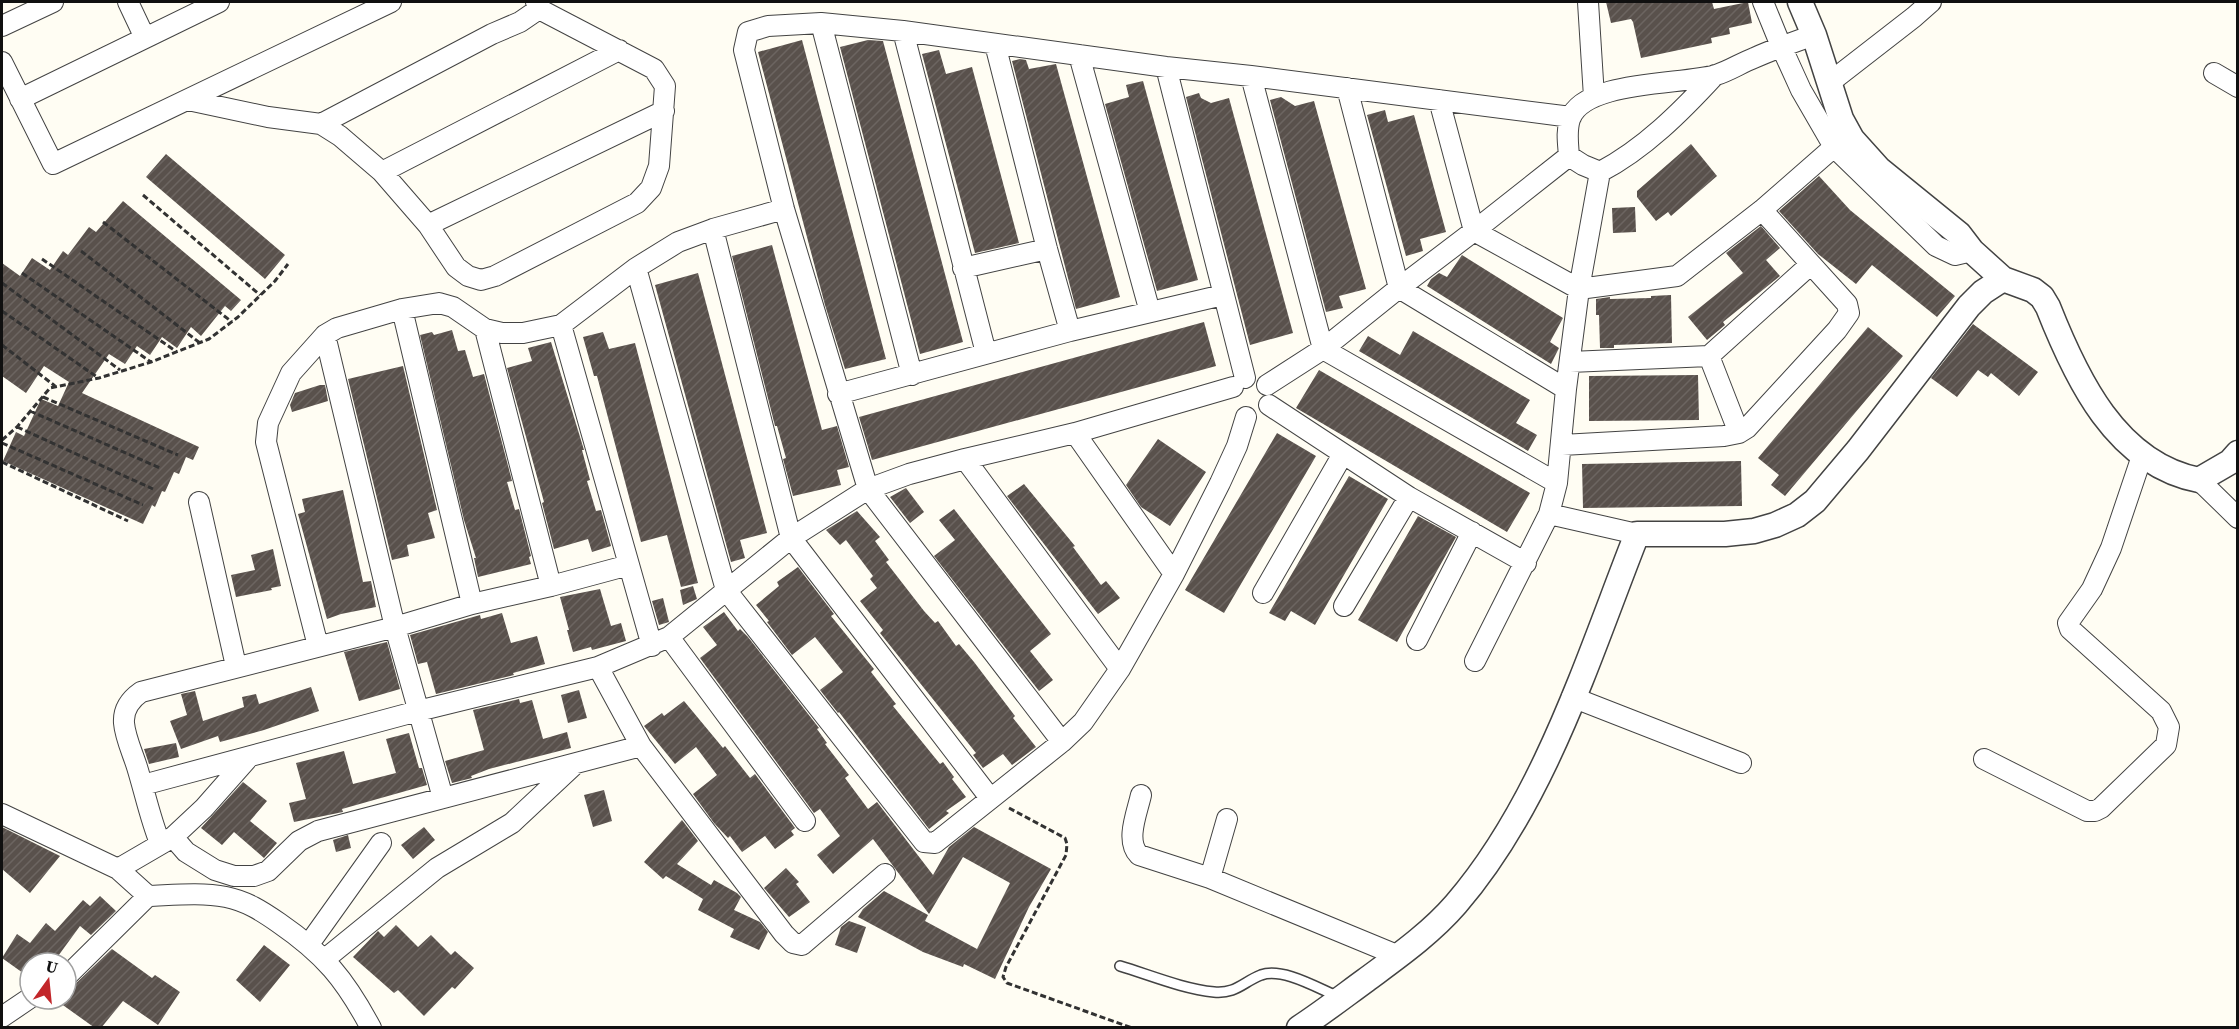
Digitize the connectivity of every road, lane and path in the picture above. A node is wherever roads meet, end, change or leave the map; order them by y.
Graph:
1 (53, 2) edge
2 (128, 2) edge
3 (219, 2) edge
4 (391, 2) edge
5 (1588, 2) edge
6 (1763, 2) edge
7 (1800, 2) edge
8 (1931, 2) edge
9 (537, 5) edge
10 (821, 23) junction
11 (2, 26) edge
12 (903, 31) junction
13 (1814, 35) junction
14 (145, 38) junction
15 (995, 44) junction
16 (1780, 46) junction
17 (619, 50) junction
18 (1079, 55) junction
19 (2, 62) edge
20 (1166, 67) junction
21 (2214, 72) dead end
22 (1715, 75) junction
23 (1251, 76) junction
24 (1828, 82) junction
25 (2236, 82) edge
26 (1347, 88) junction
27 (1594, 97) junction
28 (20, 99) junction
29 (188, 100) junction
30 (1439, 100) junction
31 (664, 111) junction
32 (1571, 117) junction
33 (321, 124) junction
34 (1834, 147) junction
35 (1569, 156) junction
36 (382, 172) junction
37 (1600, 172) junction
38 (142, 195) dead end
39 (784, 209) junction
40 (1762, 210) junction
41 (103, 222) dead end
42 (429, 225) junction
43 (713, 229) junction
44 (1474, 231) junction
45 (1047, 249) junction
46 (81, 251) dead end
47 (1972, 251) junction
48 (42, 259) dead end
49 (288, 264) dead end
50 (1810, 265) junction
51 (636, 268) junction
52 (963, 268) junction
53 (22, 273) dead end
54 (2003, 279) junction
55 (2, 283) edge
56 (1399, 288) junction
57 (1579, 289) junction
58 (260, 295) junction
59 (1223, 296) junction
60 (402, 309) junction
61 (2, 311) edge
62 (1150, 312) junction
63 (232, 322) junction
64 (561, 325) junction
65 (485, 329) junction
66 (1070, 331) junction
67 (325, 335) junction
68 (200, 343) junction
69 (2, 345) edge
70 (1323, 349) junction
71 (177, 352) junction
72 (986, 353) junction
73 (1709, 356) junction
74 (151, 362) junction
75 (1570, 362) junction
76 (120, 370) junction
77 (912, 375) junction
78 (99, 378) junction
79 (1239, 383) junction
80 (55, 386) junction
81 (1566, 389) junction
82 (838, 394) junction
83 (1268, 395) junction
84 (43, 397) junction
85 (30, 411) junction
86 (1246, 417) junction
87 (17, 427) junction
88 (1075, 433) junction
89 (1739, 433) junction
90 (2, 441) edge
91 (1562, 445) junction
92 (2238, 453) edge
93 (1344, 454) junction
94 (178, 455) dead end
95 (2142, 456) junction
96 (964, 459) junction
97 (2, 462) edge
98 (160, 468) dead end
99 (2199, 480) junction
100 (1557, 483) junction
101 (153, 489) dead end
102 (868, 489) junction
103 (1409, 497) junction
104 (199, 502) dead end
105 (143, 505) dead end
106 (1549, 514) junction
107 (2238, 518) edge
108 (128, 520) dead end
109 (1472, 532) junction
110 (1637, 534) junction
111 (791, 538) junction
112 (1526, 563) junction
113 (629, 565) junction
114 (1174, 574) junction
115 (551, 586) junction
116 (726, 590) junction
117 (1263, 593) dead end
118 (472, 604) junction
119 (1344, 606) dead end
120 (395, 627) junction
121 (1417, 640) dead end
122 (661, 641) junction
123 (318, 646) junction
124 (1475, 661) dead end
125 (236, 666) junction
126 (598, 667) junction
127 (1120, 669) junction
128 (1572, 697) junction
129 (418, 711) junction
130 (1062, 742) junction
131 (641, 746) junction
132 (249, 757) junction
133 (1984, 759) dead end
134 (1741, 763) dead end
135 (576, 764) junction
136 (143, 785) junction
137 (1141, 795) dead end
138 (443, 798) junction
139 (990, 798) junction
140 (2, 814) edge
141 (1227, 819) dead end
142 (805, 821) dead end
143 (166, 840) junction
144 (381, 843) dead end
145 (118, 868) junction
146 (885, 874) dead end
147 (1210, 878) junction
148 (148, 896) junction
149 (309, 944) junction
150 (1399, 956) junction
151 (325, 958) junction
152 (78, 965) edge
153 (1120, 966) dead end
154 (1341, 998) junction
155 (18, 1006) edge
156 (2, 1017) edge
157 (371, 1028) edge
158 (1132, 1028) edge
159 (1299, 1028) edge

1 - 11 street
2 - 14 street
3 - 14 street
4 - 29 street
5 - 27 street
6 - 16 street
7 - 13 street
8 - 24 street
9 - 17 street
9 - 33 street
10 - 12 street
10 - 39 street
10 - 77 street
12 - 15 street
12 - 52 street
13 - 16 street
13 - 24 street
14 - 28 street
15 - 18 street
15 - 45 street
16 - 22 street
16 - 34 street
17 - 31 street
17 - 36 street
18 - 20 street
18 - 62 street
19 - 28 street
20 - 23 street
20 - 59 street
21 - 25 street
22 - 27 street
22 - 37 street
23 - 26 street
23 - 70 street
24 - 47 street
26 - 30 street
26 - 56 street
27 - 32 street
28 - 29 street
29 - 33 street
30 - 32 street
30 - 44 street
31 - 42 street
31 - 42 street
32 - 35 street
33 - 36 street
34 - 40 street
34 - 47 street
35 - 37 street
35 - 44 street
36 - 42 street
37 - 57 street
38 - 58 path
39 - 43 street
39 - 82 street
40 - 50 street
40 - 57 street
41 - 63 path
43 - 51 street
43 - 111 street
44 - 56 street
44 - 57 street
45 - 52 street
45 - 66 street
46 - 68 path
47 - 54 street
48 - 71 path
49 - 58 path
50 - 73 street
50 - 89 street
51 - 64 street
51 - 116 street
52 - 72 street
53 - 74 path
54 - 95 street
54 - 110 street
55 - 76 path
56 - 70 street
56 - 81 street
57 - 75 street
58 - 63 path
59 - 62 street
59 - 79 street
60 - 65 street
60 - 67 street
60 - 118 street
61 - 78 path
62 - 66 street
63 - 68 path
64 - 65 street
64 - 113 street
65 - 115 street
66 - 72 street
67 - 120 street
67 - 123 street
68 - 71 path
69 - 80 path
70 - 83 street
70 - 100 street
71 - 74 path
72 - 77 street
73 - 75 street
73 - 89 street
74 - 76 path
75 - 81 street
76 - 78 path
77 - 82 street
78 - 80 path
79 - 83 street
79 - 86 street
79 - 88 street
80 - 84 path
81 - 91 street
82 - 102 street
83 - 86 street
83 - 93 street
84 - 85 path
84 - 94 path
85 - 87 path
85 - 98 path
86 - 114 street
87 - 90 path
87 - 101 path
88 - 96 street
88 - 114 street
89 - 91 street
90 - 105 path
91 - 100 street
92 - 99 street
93 - 103 street
93 - 117 street
95 - 99 street
95 - 133 street
96 - 102 street
96 - 127 street
97 - 108 path
99 - 107 street
100 - 106 street
102 - 111 street
102 - 130 street
103 - 109 street
103 - 119 street
104 - 125 street
106 - 110 street
106 - 112 street
109 - 112 street
109 - 121 street
110 - 128 street
111 - 116 street
111 - 139 street
112 - 124 street
113 - 115 street
113 - 122 street
114 - 127 street
115 - 118 street
116 - 122 street
116 - 139 street
118 - 120 street
120 - 123 street
120 - 129 street
122 - 126 street
122 - 142 street
123 - 125 street
125 - 136 street
126 - 129 street
126 - 131 street
127 - 130 street
128 - 134 street
128 - 150 street
129 - 132 street
129 - 138 street
130 - 139 street
131 - 135 street
131 - 146 street
132 - 136 street
132 - 143 street
135 - 138 street
135 - 151 street
136 - 143 street
137 - 147 street
138 - 143 street
139 - 158 path
140 - 145 street
141 - 147 street
143 - 145 street
144 - 149 street
145 - 148 street
147 - 150 street
148 - 149 street
148 - 152 street
149 - 151 street
150 - 154 street
151 - 157 street
153 - 154 lane
154 - 159 street
155 - 156 street

